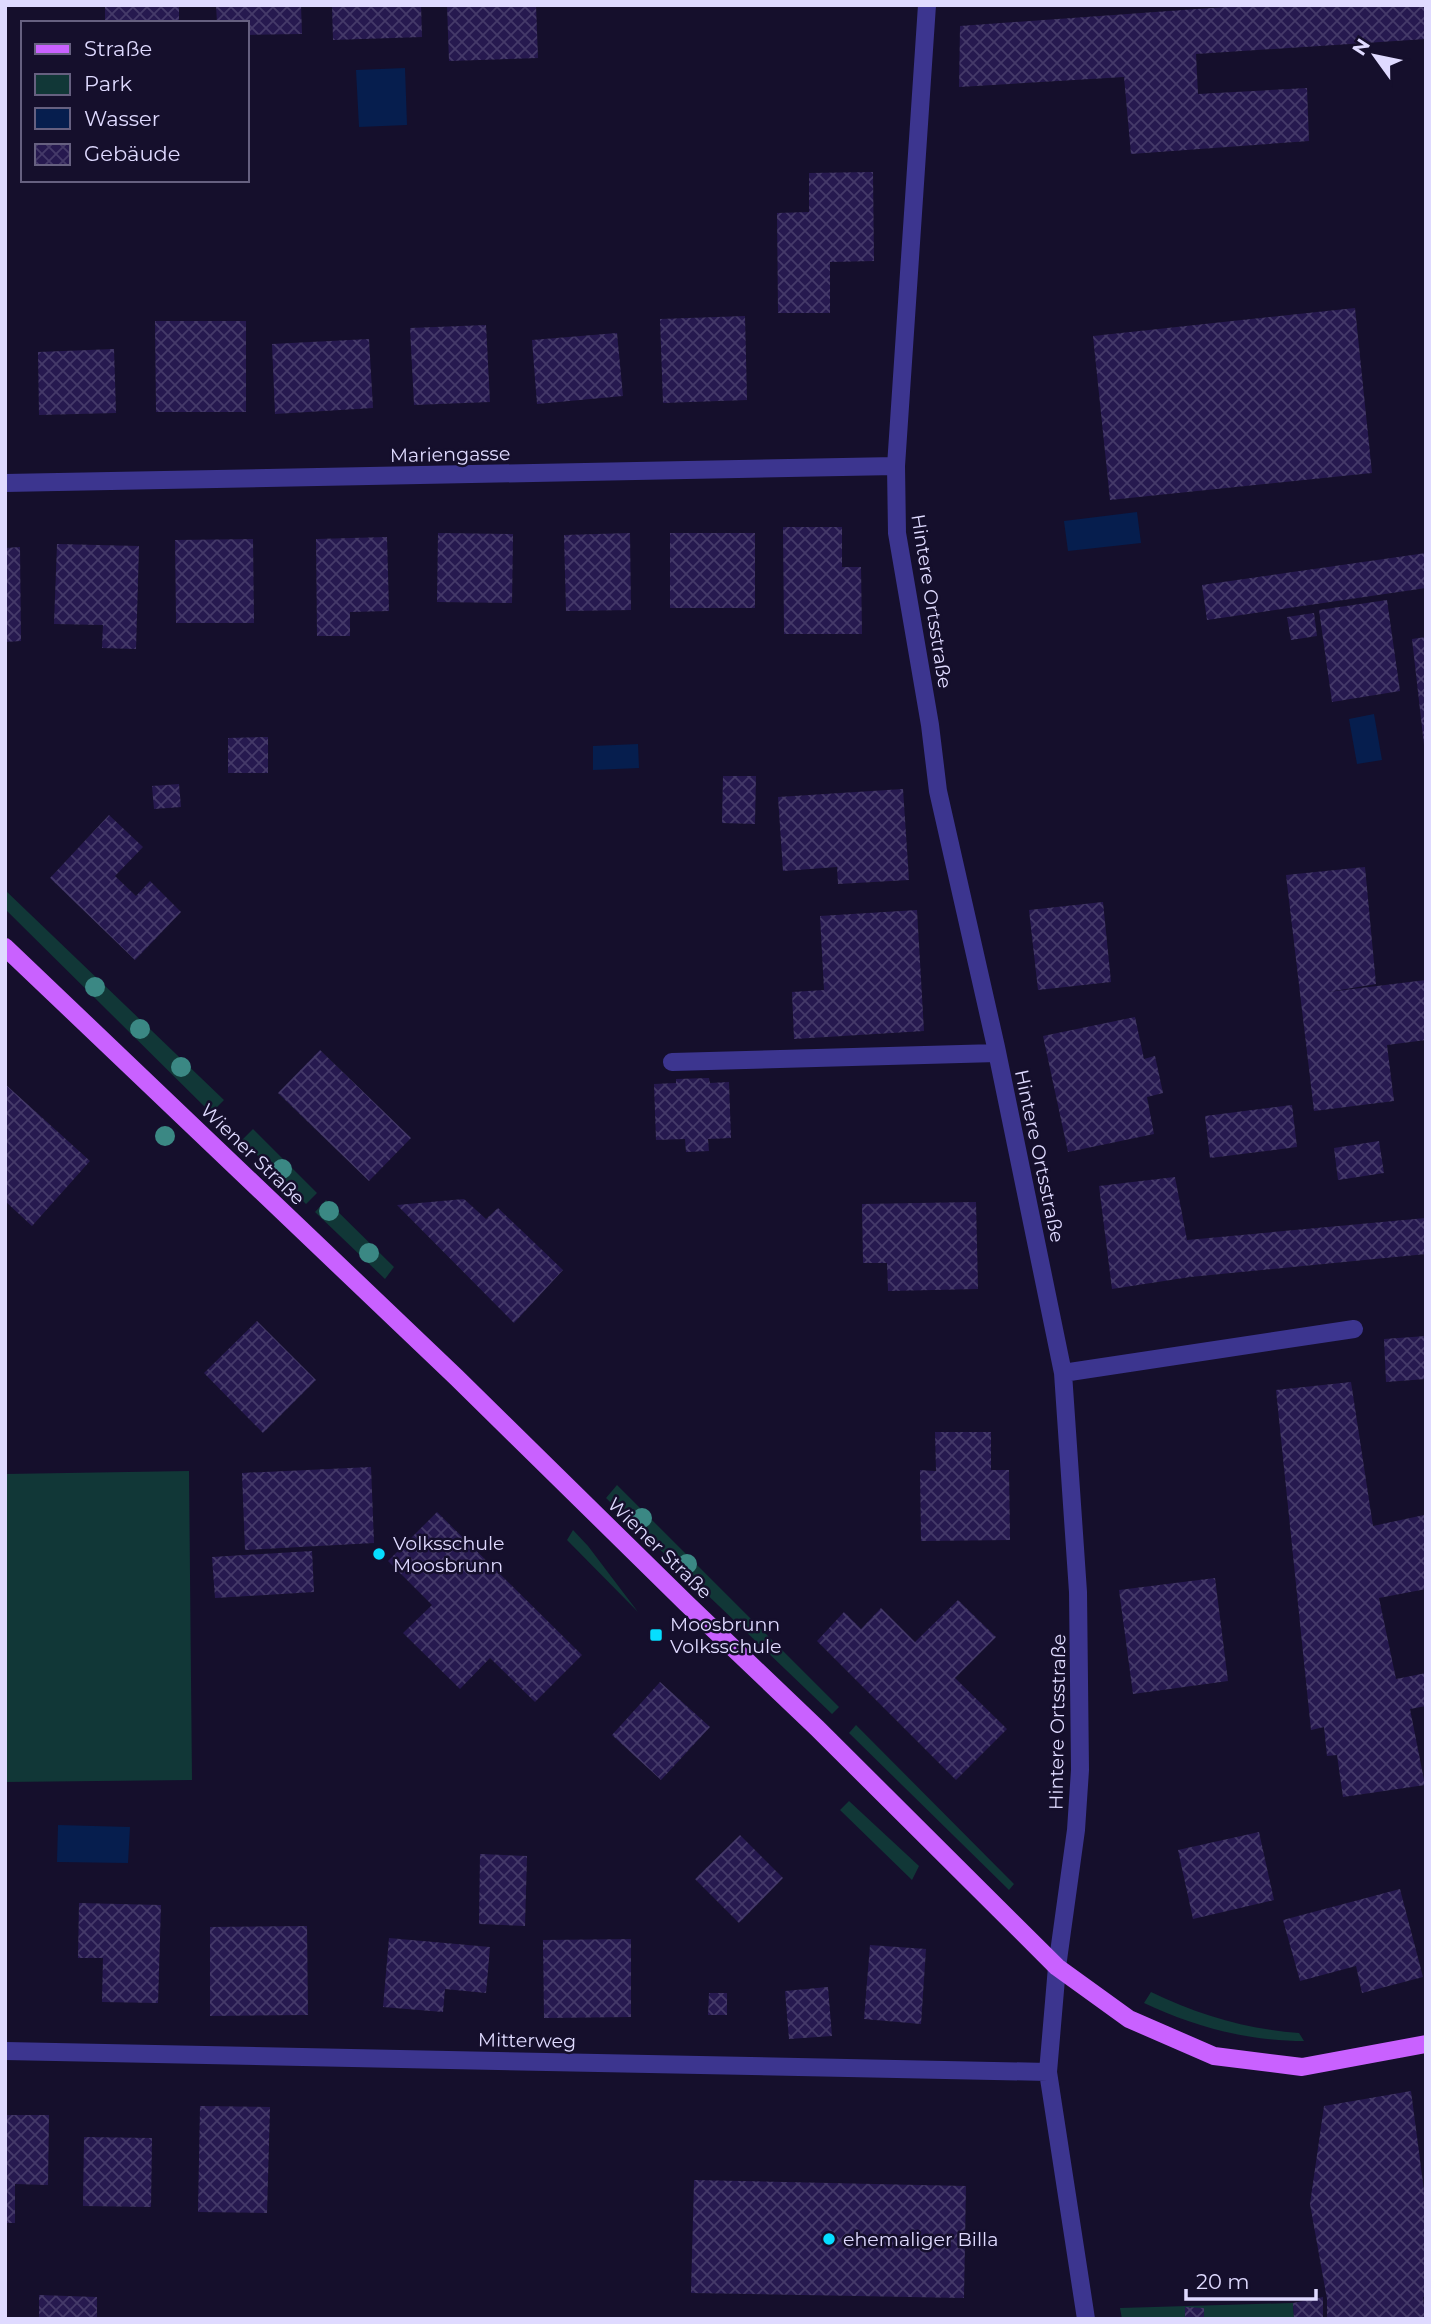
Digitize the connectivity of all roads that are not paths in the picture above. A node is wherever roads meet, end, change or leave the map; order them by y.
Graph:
1 (927, 5) edge
2 (896, 467) junction
3 (5, 483) edge
4 (5, 947) edge
5 (997, 1053) junction
6 (672, 1062) dead end
7 (1354, 1329) dead end
8 (1063, 1373) junction
9 (1057, 1967) junction
10 (1426, 2044) edge
11 (5, 2051) edge
12 (1048, 2072) junction
13 (1086, 2319) edge

1 - 2 street, Hintere Ortsstraße
2 - 3 street, Mariengasse
2 - 5 street, Hintere Ortsstraße
4 - 9 main road, Wiener Straße
5 - 6 street
5 - 8 street, Hintere Ortsstraße
7 - 8 street
8 - 9 street, Hintere Ortsstraße
9 - 10 main road, Wiener Straße
9 - 12 street, Hintere Ortsstraße
11 - 12 street, Mitterweg
12 - 13 street, Hintere Ortsstraße

